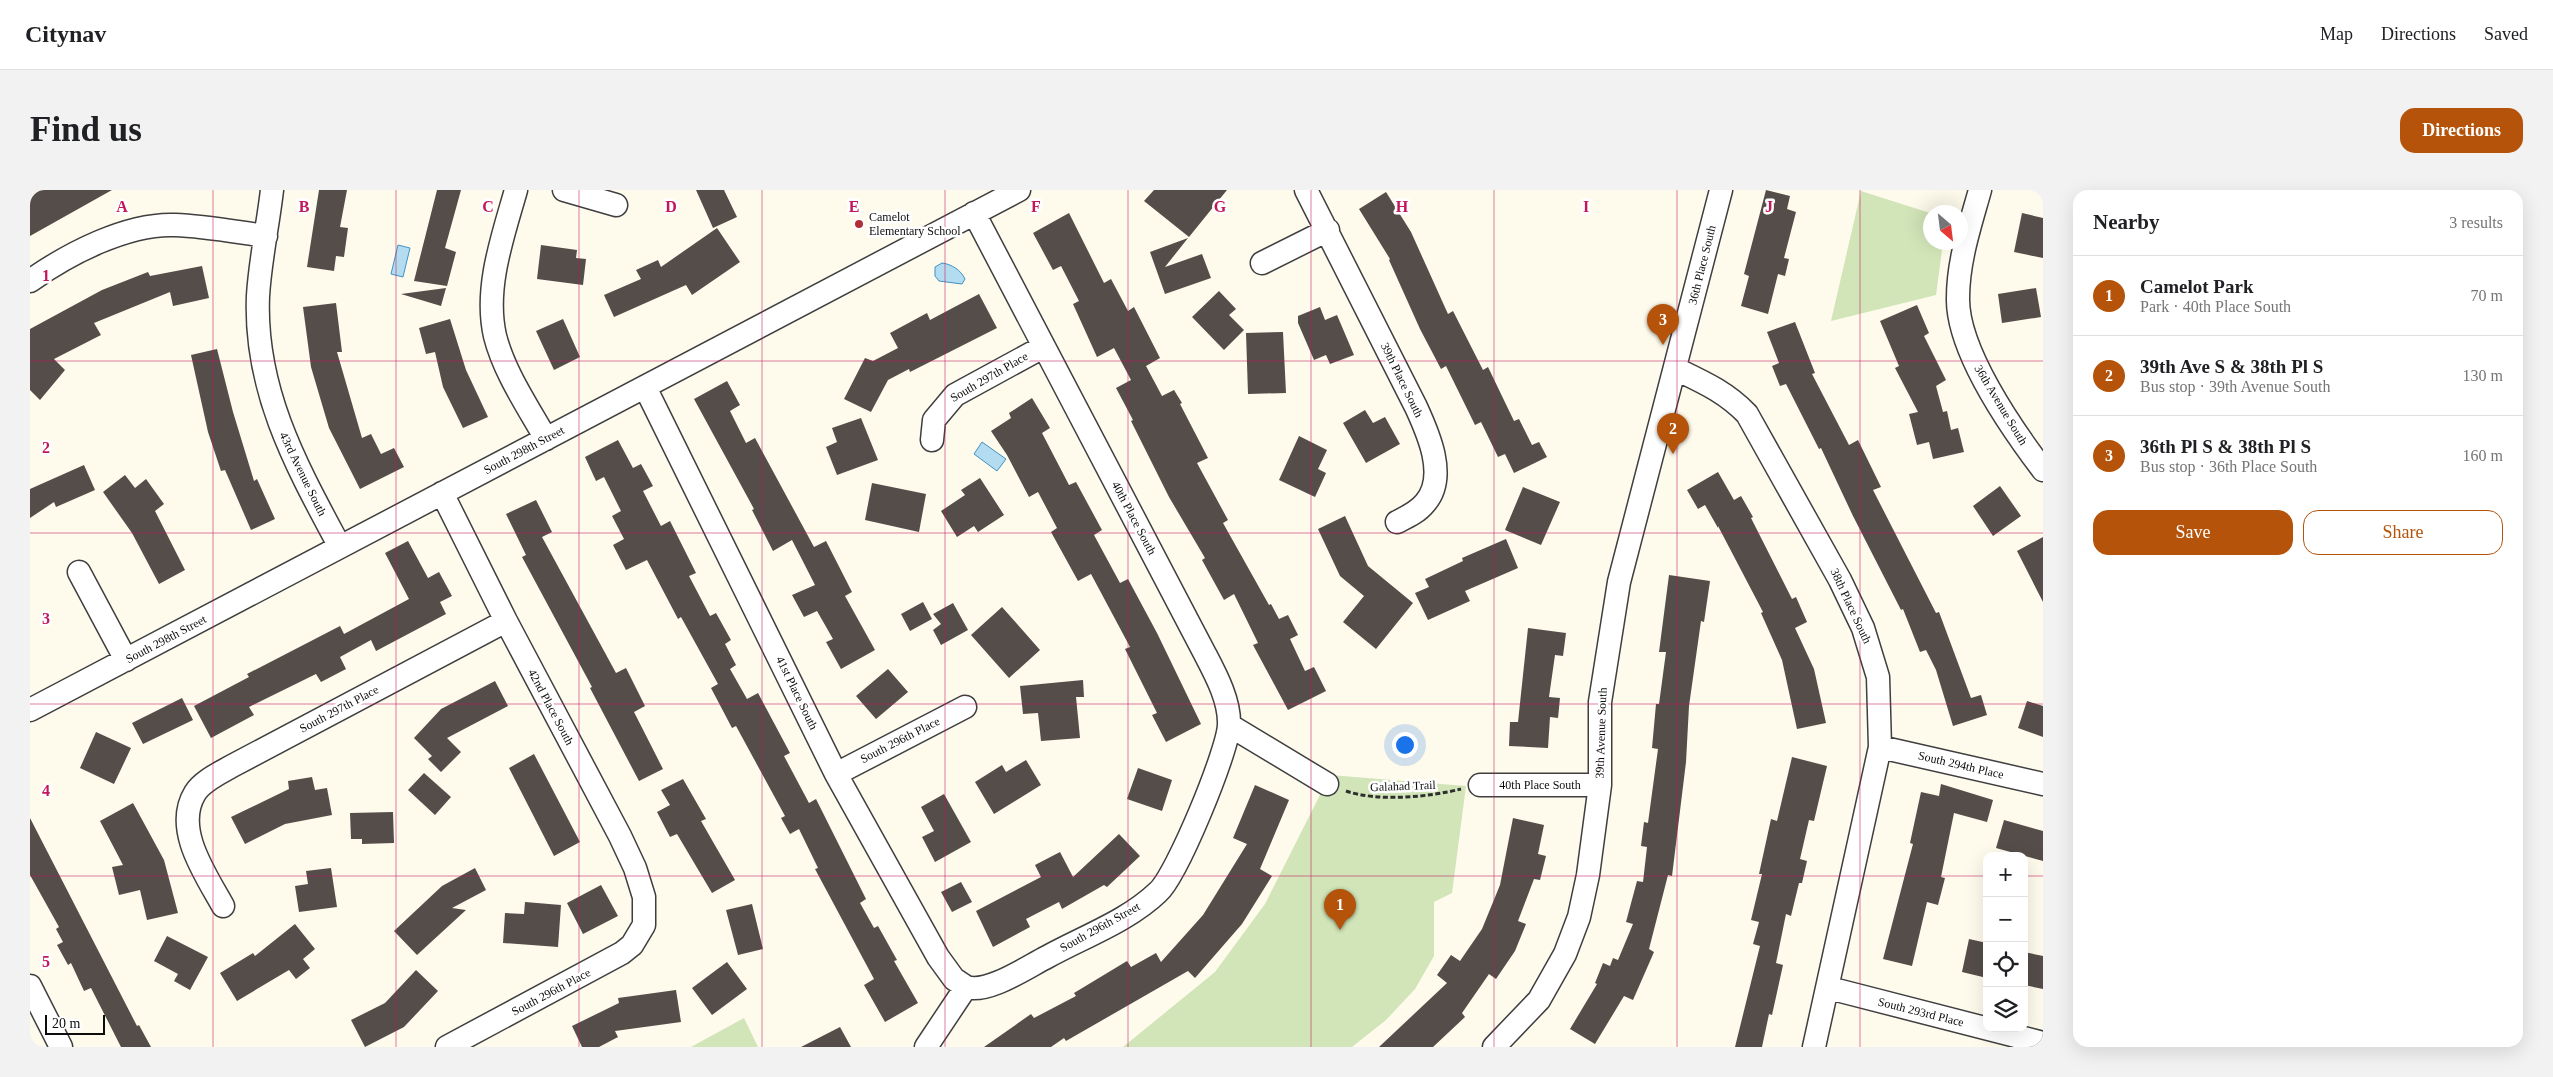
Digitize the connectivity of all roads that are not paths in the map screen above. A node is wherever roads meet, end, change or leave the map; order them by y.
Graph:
1 (272, 190) edge
2 (516, 190) edge
3 (564, 190) edge
4 (1019, 190) edge
5 (1306, 190) edge
6 (1721, 190) edge
7 (1980, 190) edge
8 (616, 206) dead end
9 (974, 213) junction
10 (1328, 230) junction
11 (266, 236) junction
12 (1262, 263) dead end
13 (30, 281) edge
14 (1042, 347) junction
15 (1676, 369) junction
16 (646, 387) junction
17 (546, 439) junction
18 (932, 440) dead end
19 (2042, 466) edge
20 (442, 493) junction
21 (1397, 522) dead end
22 (340, 547) junction
23 (80, 572) dead end
24 (506, 621) junction
25 (126, 660) junction
26 (964, 707) dead end
27 (30, 710) edge
28 (1229, 725) junction
29 (1880, 747) junction
30 (836, 774) junction
31 (1327, 784) road end
32 (2043, 784) edge
33 (1480, 785) road end
34 (1600, 786) junction
35 (223, 906) dead end
36 (644, 925) joint
37 (30, 986) edge
38 (966, 987) junction
39 (1829, 988) junction
40 (2043, 1043) edge
41 (61, 1047) edge
42 (447, 1047) edge
43 (926, 1047) edge
44 (1494, 1047) edge
45 (1814, 1047) edge

1 - 11 street, 43rd Avenue South
2 - 17 street
3 - 8 street
4 - 9 street, South 298th Street
5 - 10 street, 39th Place South
6 - 15 street, 36th Place South
7 - 19 street, 36th Avenue South
9 - 14 street, 40th Place South
9 - 16 street, South 298th Street
10 - 12 street
10 - 21 street, 39th Place South
11 - 13 street
11 - 22 street, 43rd Avenue South
14 - 18 street, South 297th Place
14 - 28 street, 40th Place South
15 - 29 street, 38th Place South
15 - 34 street, 39th Avenue South
16 - 17 street, South 298th Street
16 - 30 street, 41st Place South
17 - 20 street, South 298th Street
20 - 22 street, South 298th Street
20 - 24 street, 42nd Place South
22 - 25 street, South 298th Street
23 - 25 street
24 - 35 street, South 297th Place
24 - 36 street, 42nd Place South
25 - 27 street, South 298th Street
26 - 30 street, South 296th Place
28 - 31 street
28 - 38 street, South 296th Street
29 - 32 street, South 294th Place
29 - 39 street, 38th Place South
30 - 38 street, 41st Place South
33 - 34 street, 40th Place South
34 - 44 street, 39th Avenue South
36 - 42 street, South 296th Place
37 - 41 street
38 - 43 street
39 - 40 street, South 293rd Place
39 - 45 street, 38th Place South

